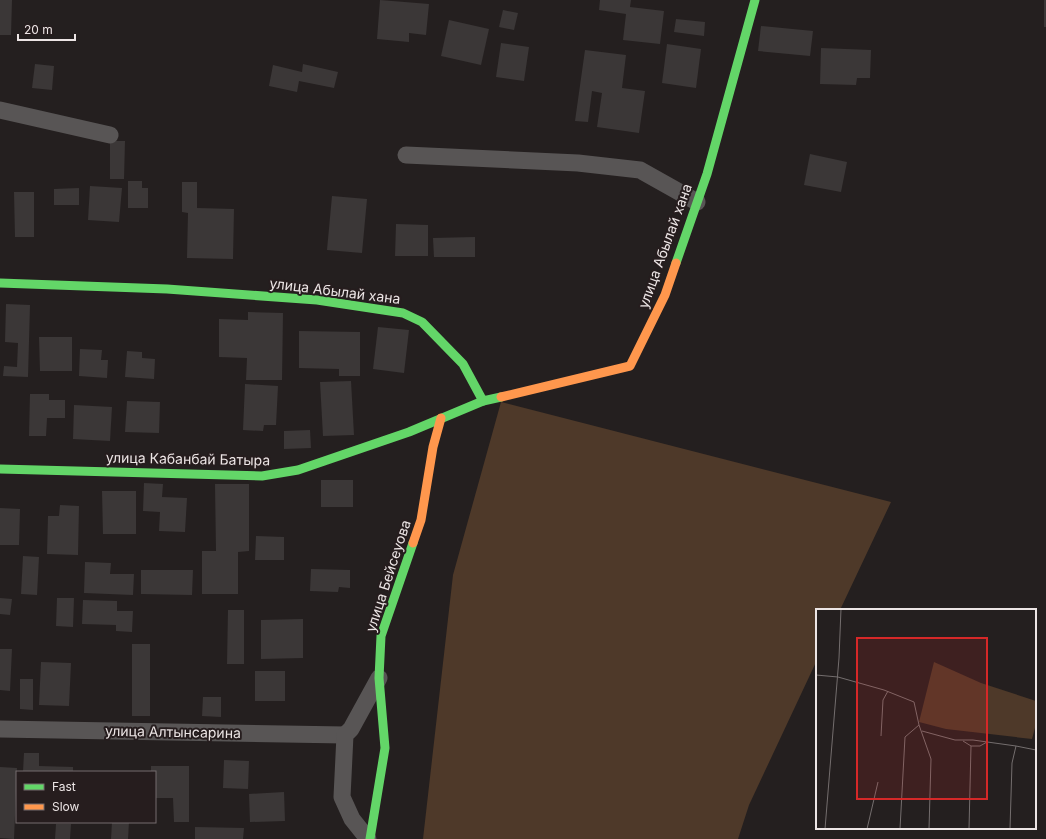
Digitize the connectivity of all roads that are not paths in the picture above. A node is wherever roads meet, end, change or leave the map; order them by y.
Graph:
1 (755, 0) edge
2 (0, 110) edge
3 (110, 135) dead end
4 (406, 155) dead end
5 (697, 202) junction
6 (0, 283) edge
7 (483, 401) junction
8 (442, 418) junction
9 (0, 469) edge
10 (378, 678) junction
11 (0, 730) edge
12 (345, 735) junction
13 (369, 839) edge

1 - 5 street, улица Абылай хана
2 - 3 street
4 - 5 street
5 - 7 street, улица Абылай хана
6 - 7 street, улица Абылай хана
7 - 8 street, улица Кабанбай Батыра
8 - 9 street, улица Кабанбай Батыра
8 - 10 street, улица Бейсеуова
10 - 12 street
10 - 13 street, улица Бейсеуова
11 - 12 street, улица Алтынсарина
12 - 13 street

